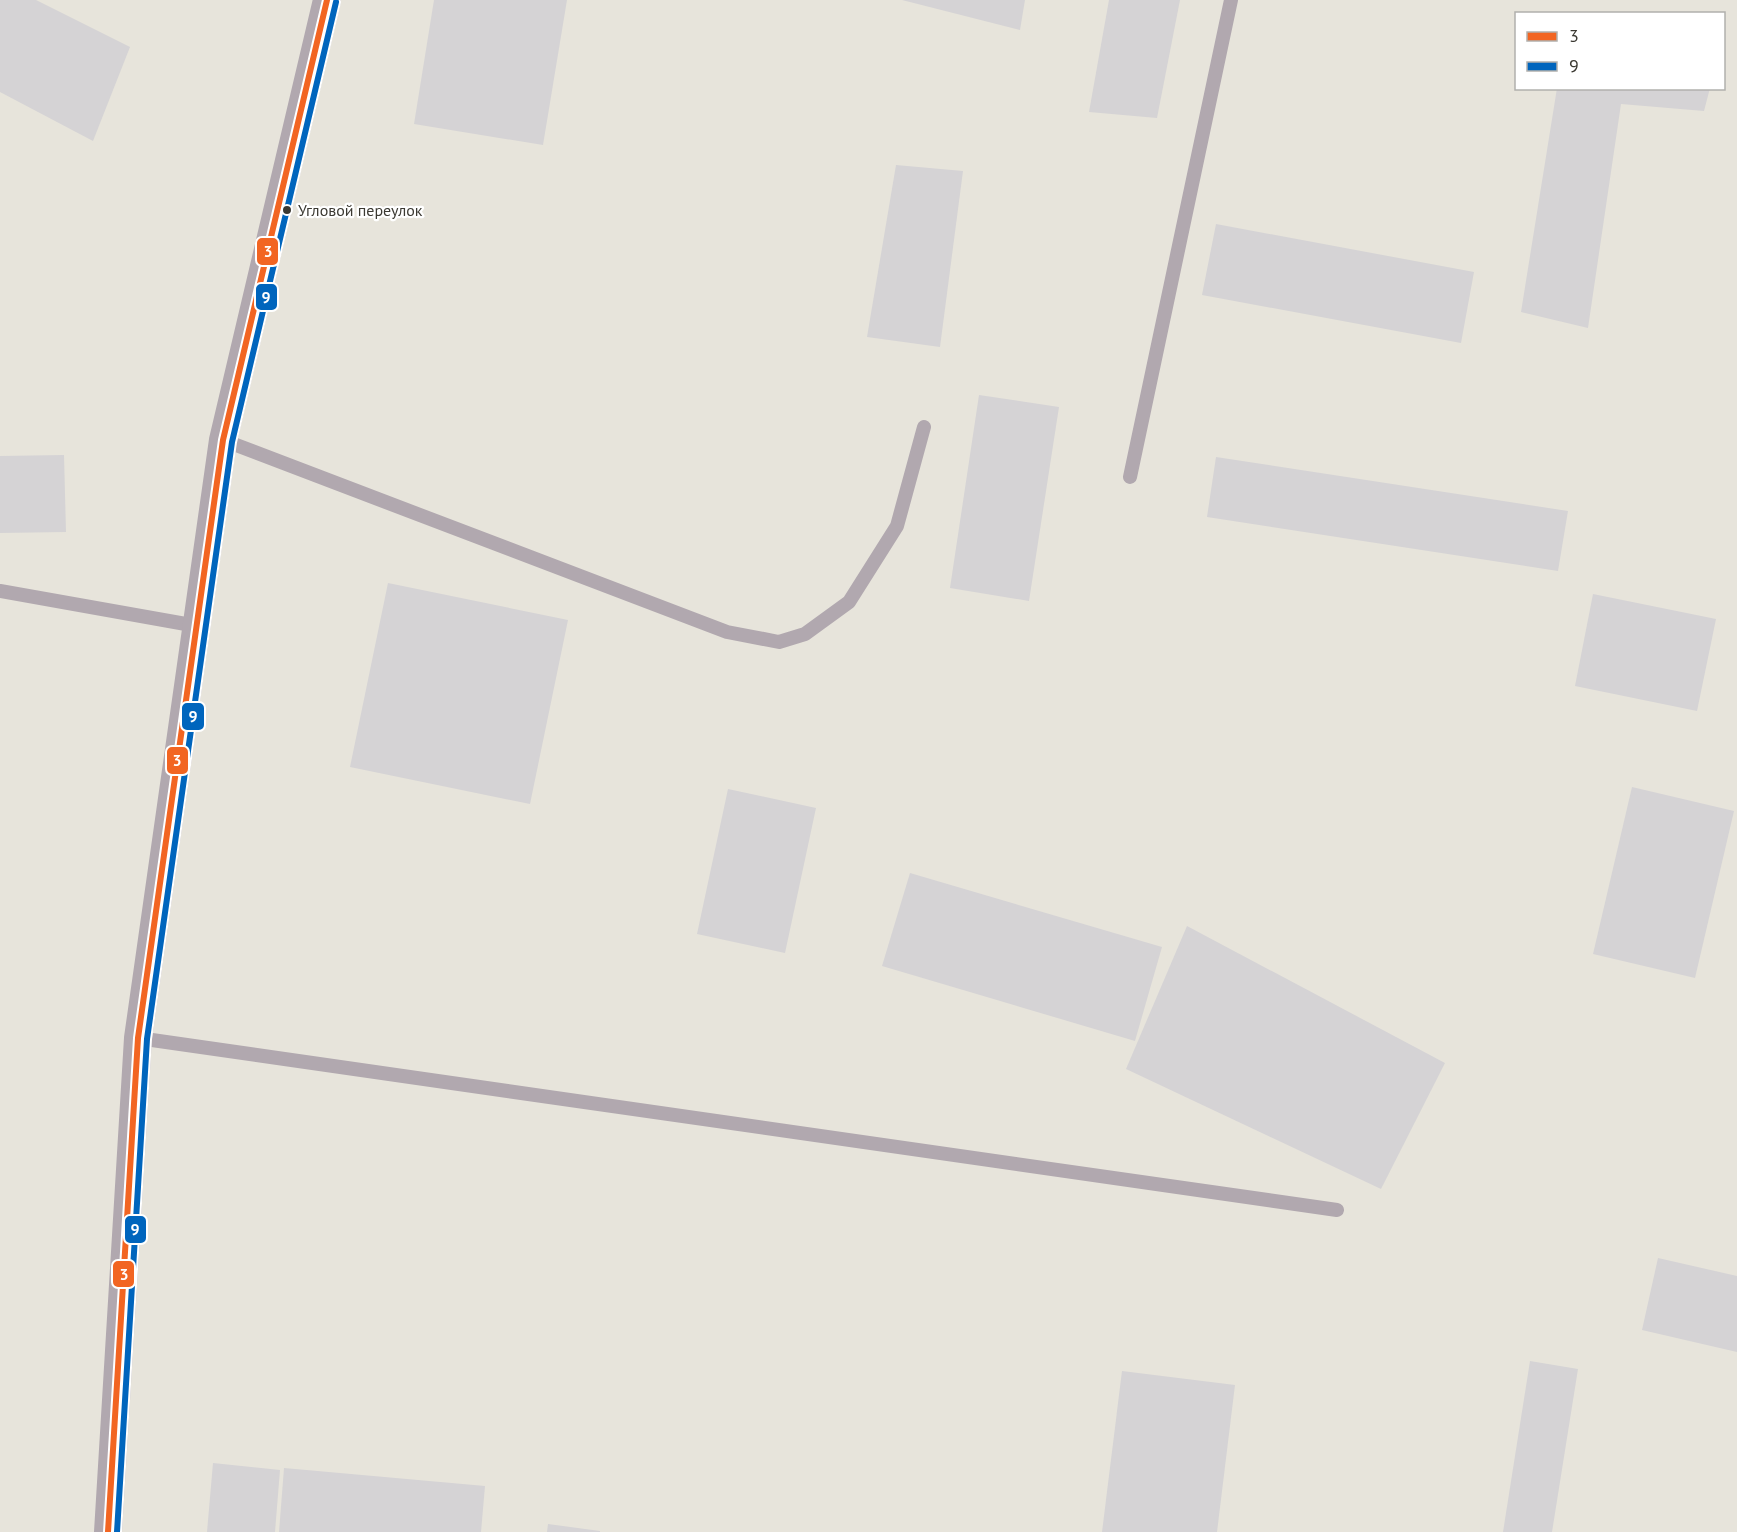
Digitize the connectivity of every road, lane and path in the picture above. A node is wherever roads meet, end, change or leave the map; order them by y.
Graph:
1 (327, 0) edge
2 (1231, 0) edge
3 (924, 427) dead end
4 (223, 441) junction
5 (1131, 477) dead end
6 (0, 591) edge
7 (197, 627) junction
8 (138, 1038) junction
9 (1337, 1210) dead end
10 (108, 1532) edge

1 - 4 street
2 - 5 lane
3 - 4 lane
4 - 7 street
6 - 7 lane
7 - 8 street
8 - 9 lane
8 - 10 street

